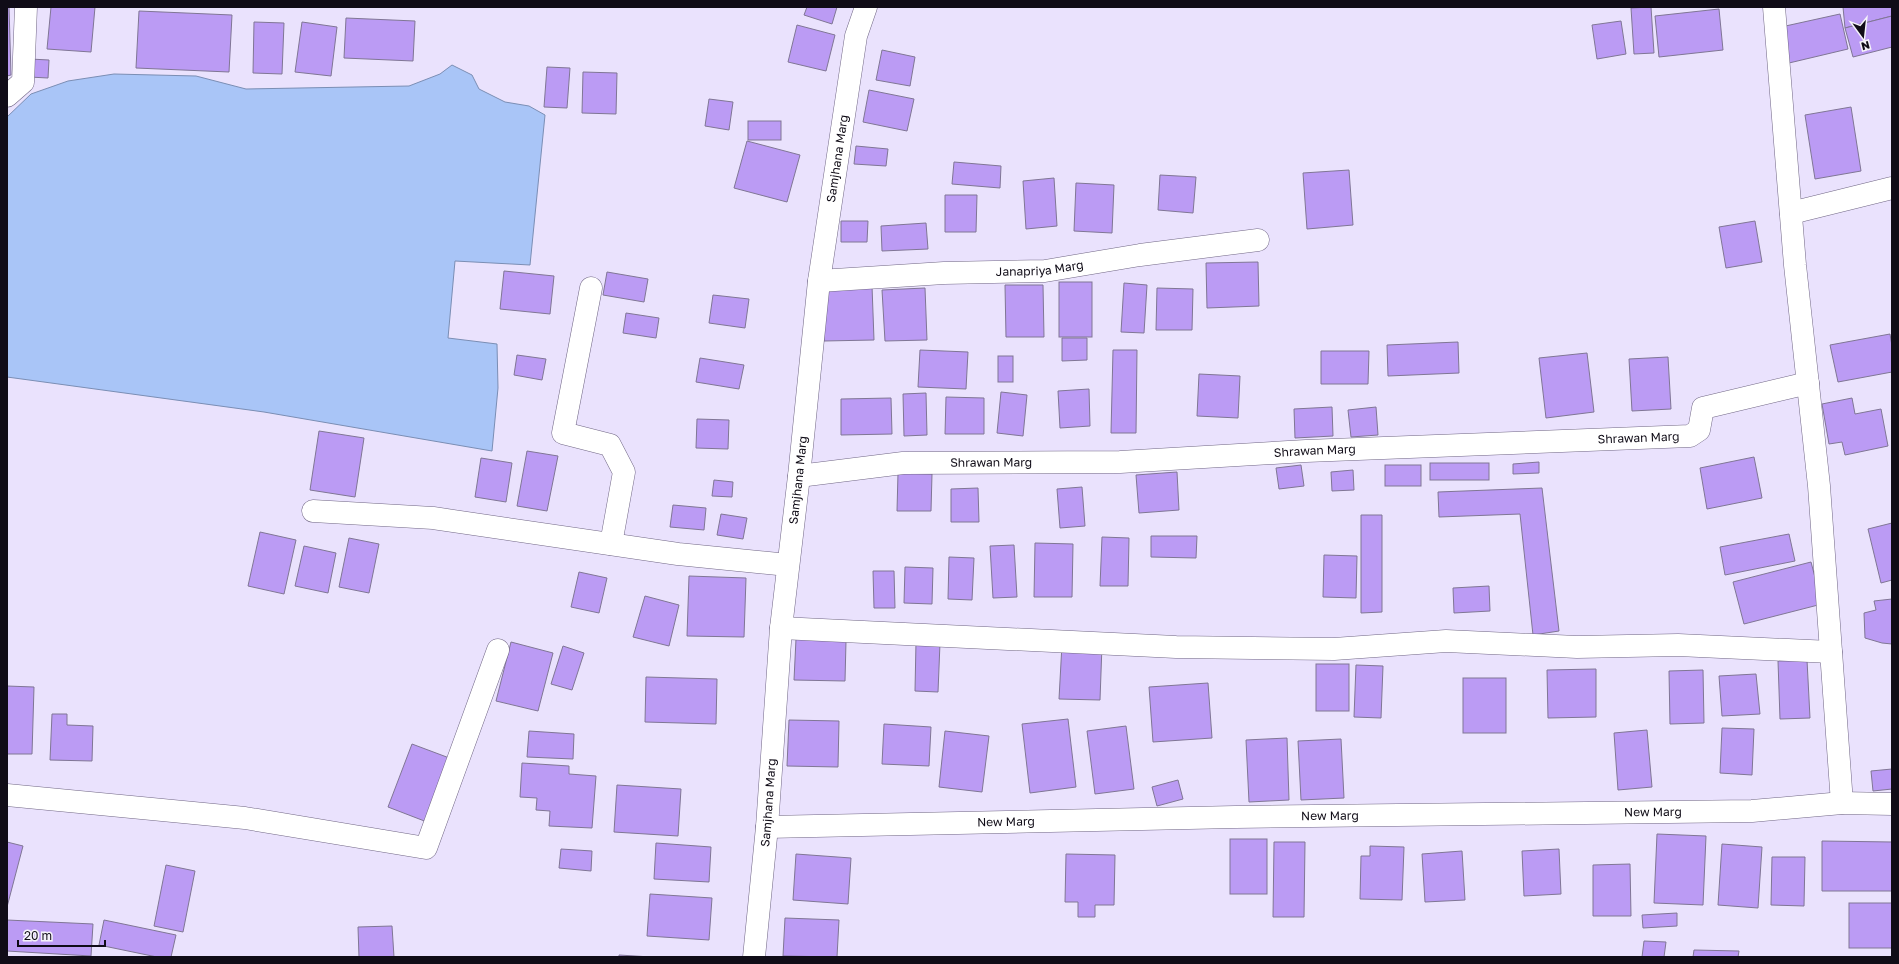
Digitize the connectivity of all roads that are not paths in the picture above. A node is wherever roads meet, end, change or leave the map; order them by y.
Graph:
1 (26, 7) edge
2 (866, 7) edge
3 (1774, 7) edge
4 (7, 96) edge
5 (1892, 188) edge
6 (1791, 213) junction
7 (1258, 240) dead end
8 (819, 281) junction
9 (591, 288) dead end
10 (1808, 383) junction
11 (799, 476) junction
12 (313, 511) dead end
13 (611, 544) junction
14 (788, 565) junction
15 (781, 628) junction
16 (498, 650) dead end
17 (1831, 652) junction
18 (7, 795) edge
19 (1842, 803) junction
20 (1892, 804) edge
21 (766, 827) junction
22 (754, 957) edge

1 - 4 street
2 - 8 street, Samjhana Marg
3 - 6 street
5 - 6 street
6 - 10 street
7 - 8 street, Janapriya Marg
8 - 11 street, Samjhana Marg
9 - 13 street
10 - 11 street, Shrawan Marg
10 - 17 street
11 - 14 street, Samjhana Marg
12 - 13 street
13 - 14 street
14 - 15 street, Samjhana Marg
15 - 17 street
15 - 21 street, Samjhana Marg
16 - 18 street
17 - 19 street
19 - 20 street, New Marg
19 - 21 street, New Marg
21 - 22 street, Samjhana Marg

